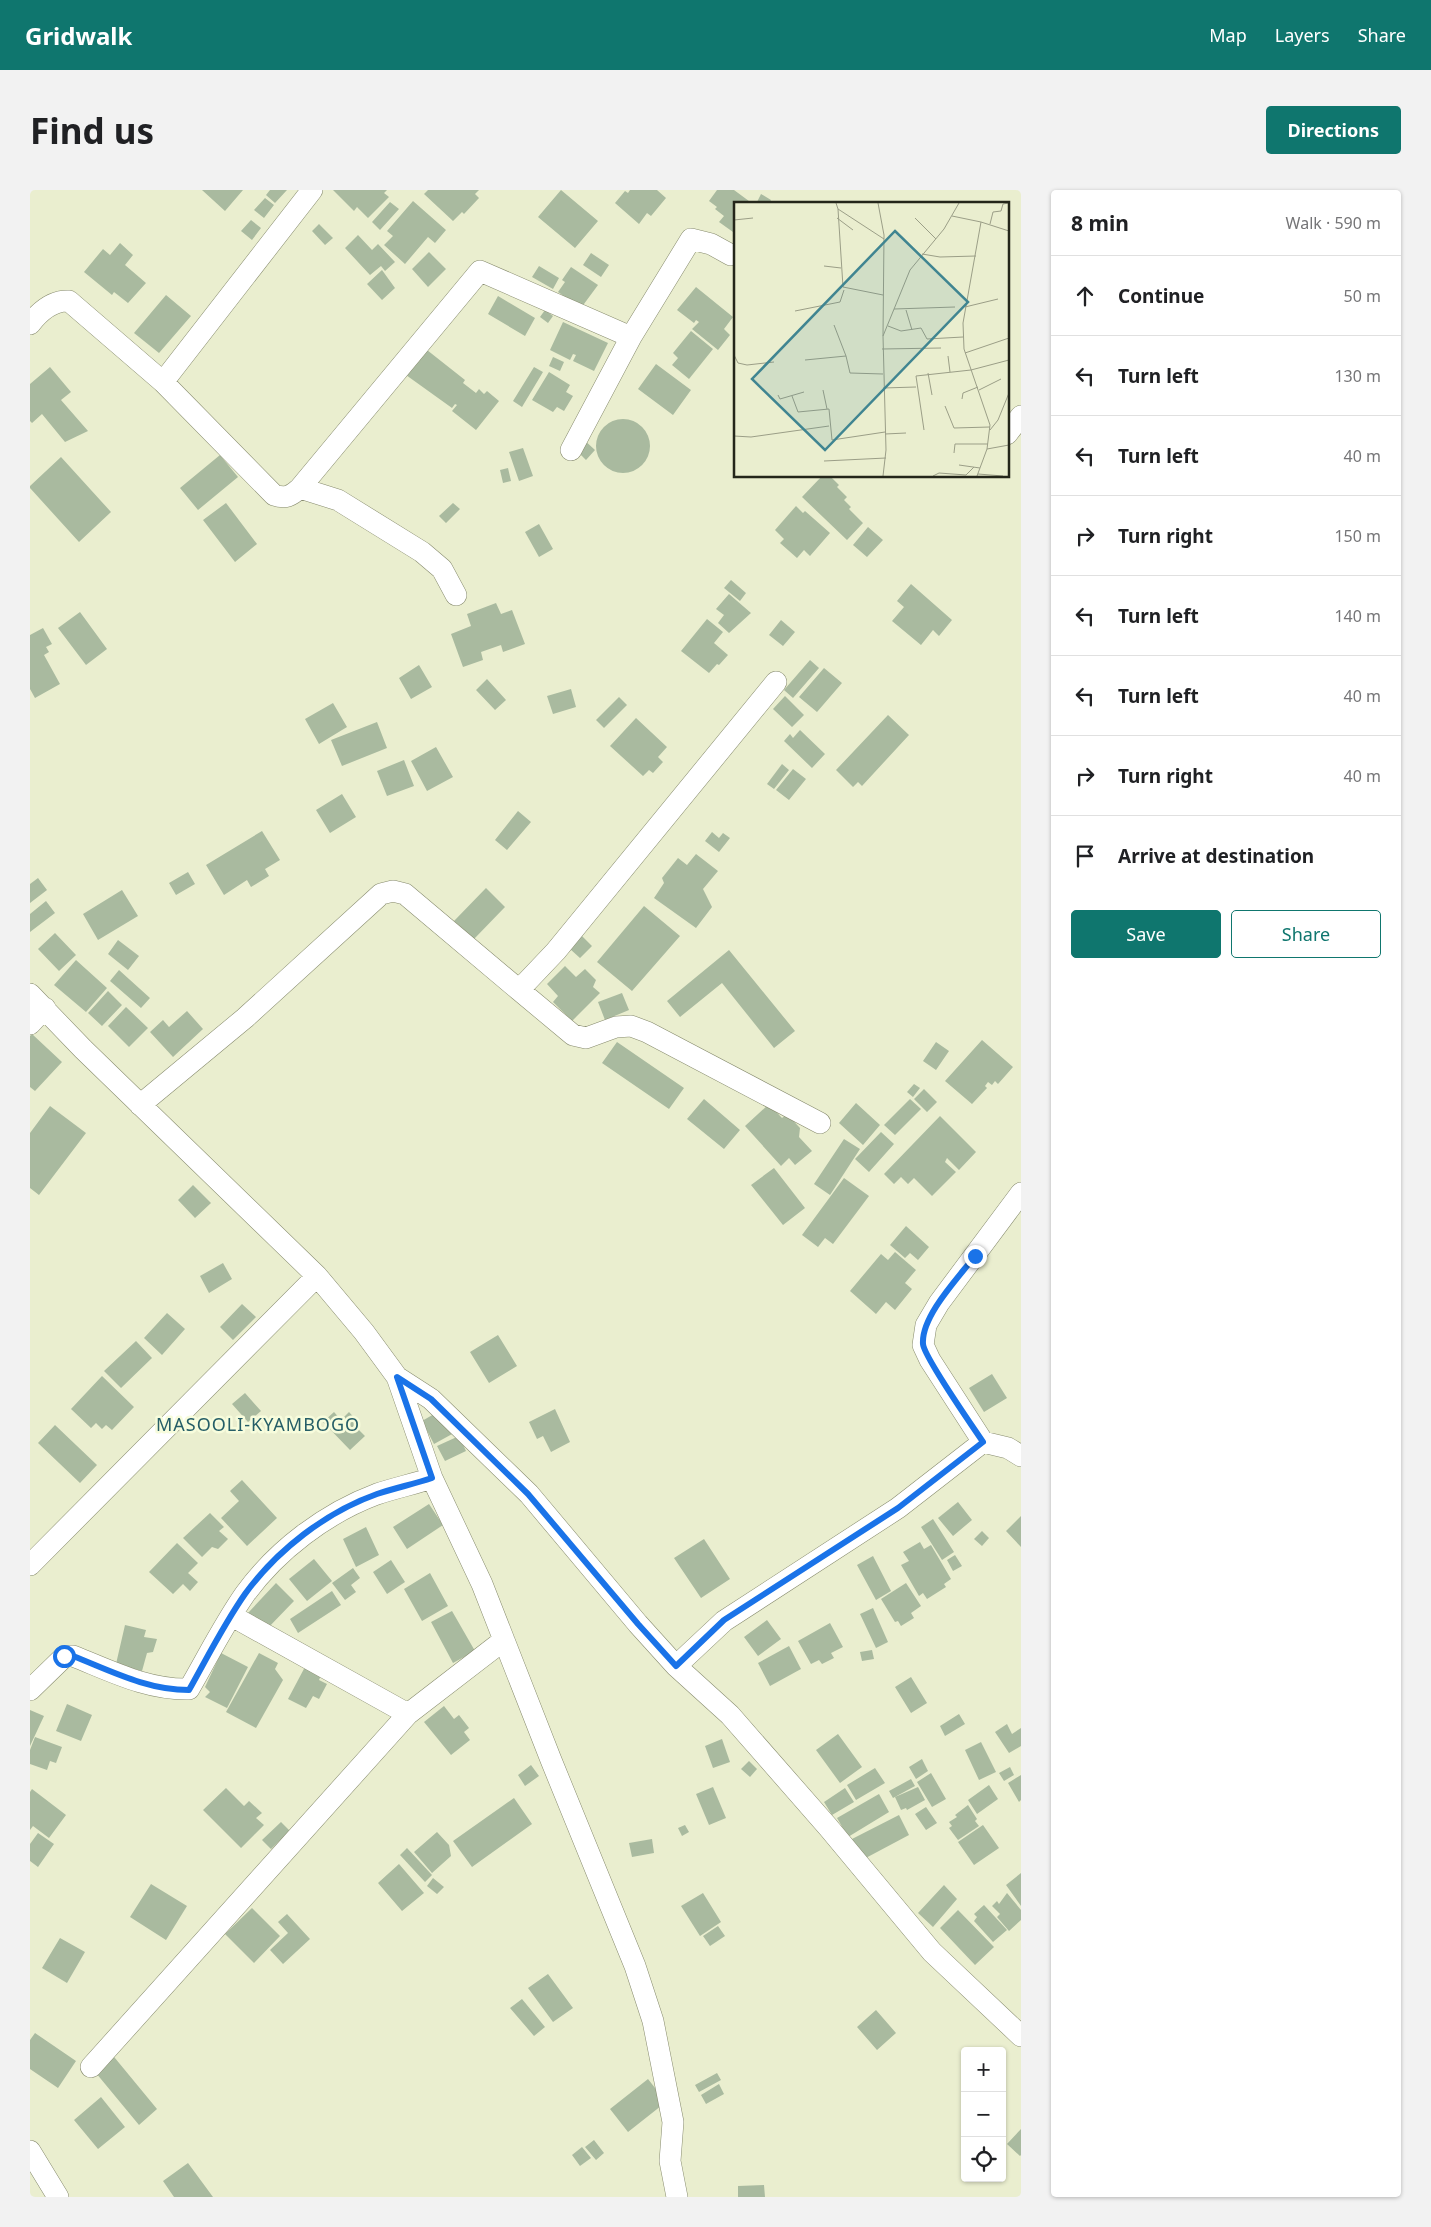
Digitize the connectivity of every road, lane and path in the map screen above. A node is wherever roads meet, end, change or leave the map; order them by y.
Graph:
1 (312, 190) edge
2 (731, 255) dead end
3 (30, 324) edge
4 (631, 337) junction
5 (163, 382) junction
6 (1021, 416) edge
7 (1008, 433) edge
8 (571, 450) dead end
9 (300, 488) junction
10 (456, 595) dead end
11 (776, 682) dead end
12 (519, 990) junction
13 (38, 1001) edge
14 (30, 1024) edge
15 (140, 1106) junction
16 (820, 1123) dead end
17 (1021, 1193) edge
18 (317, 1276) junction
19 (397, 1377) junction
20 (983, 1442) junction
21 (1021, 1456) edge
22 (432, 1478) junction
23 (30, 1565) edge
24 (232, 1616) junction
25 (504, 1640) junction
26 (676, 1666) junction
27 (30, 1690) edge
28 (408, 1714) junction
29 (1021, 2036) edge
30 (91, 2067) dead end
31 (30, 2151) edge
32 (58, 2197) edge
33 (676, 2197) edge

1 - 5 street
2 - 4 street
3 - 5 street
4 - 8 street
4 - 9 street
5 - 9 street
6 - 7 street
9 - 10 street
11 - 12 street
12 - 15 street
12 - 16 street
13 - 14 street
13 - 15 street
15 - 18 street
17 - 20 street
18 - 19 street
18 - 23 street
19 - 22 street
19 - 26 street
20 - 21 street
20 - 26 street
22 - 24 street
22 - 25 street
24 - 27 street
24 - 28 street
25 - 28 street
25 - 33 street
26 - 29 street
28 - 30 street
31 - 32 street

